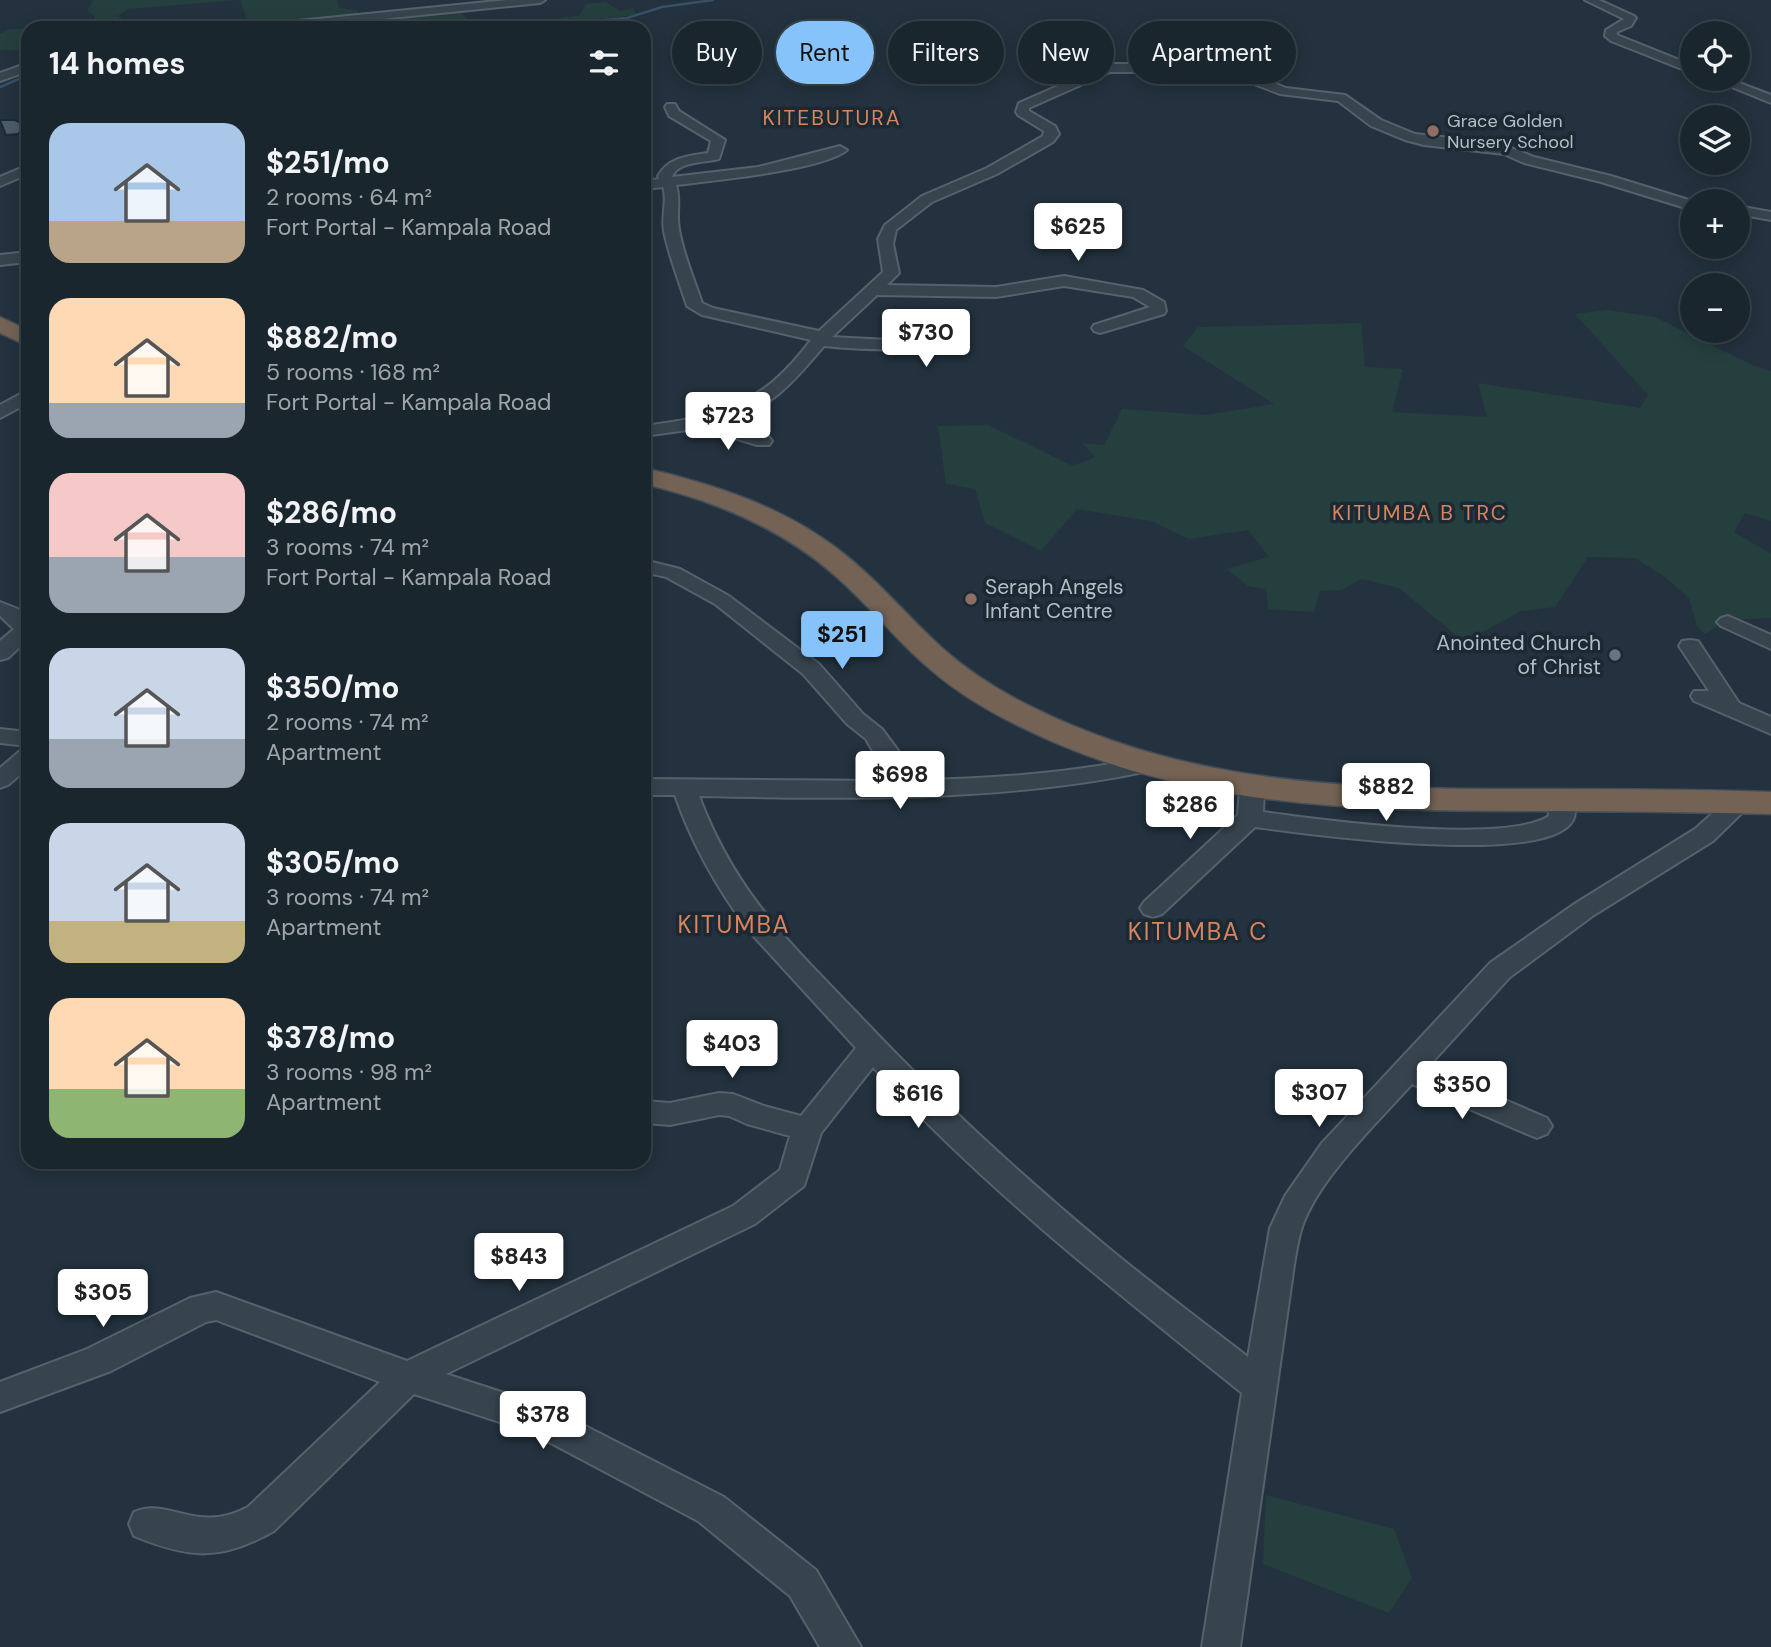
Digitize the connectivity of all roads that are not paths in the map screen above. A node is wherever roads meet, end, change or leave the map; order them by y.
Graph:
1 (469, 0) edge
2 (540, 0) edge
3 (1590, 0) edge
4 (369, 18) junction
5 (336, 21) edge
6 (1680, 64) edge
7 (21, 70) edge
8 (0, 77) edge
9 (1750, 91) edge
10 (1771, 99) edge
11 (671, 107) dead end
12 (840, 150) dead end
13 (21, 172) edge
14 (0, 182) edge
15 (666, 183) junction
16 (651, 184) edge
17 (1680, 201) edge
18 (1750, 212) edge
19 (1771, 216) edge
20 (21, 258) edge
21 (0, 260) edge
22 (875, 290) junction
23 (0, 324) edge
24 (1100, 328) dead end
25 (21, 335) edge
26 (958, 337) dead end
27 (821, 339) junction
28 (911, 346) junction
29 (949, 355) dead end
30 (21, 400) edge
31 (0, 413) edge
32 (706, 424) junction
33 (651, 430) edge
34 (763, 441) dead end
35 (651, 478) edge
36 (651, 568) edge
37 (0, 608) edge
38 (1728, 622) dead end
39 (21, 623) edge
40 (21, 634) edge
41 (1771, 643) edge
42 (1690, 646) dead end
43 (0, 653) edge
44 (1702, 696) dead end
45 (1732, 708) junction
46 (1771, 727) edge
47 (0, 736) edge
48 (21, 738) edge
49 (21, 762) edge
50 (1149, 764) junction
51 (0, 779) edge
52 (651, 787) edge
53 (684, 788) junction
54 (906, 788) junction
55 (1403, 800) junction
56 (1560, 801) junction
57 (1251, 803) junction
58 (1756, 803) edge
59 (1331, 812) junction
60 (1412, 834) junction
61 (1153, 908) dead end
62 (873, 1047) junction
63 (1408, 1070) junction
64 (651, 1113) edge
65 (1537, 1126) dead end
66 (807, 1129) junction
67 (409, 1376) junction
68 (1259, 1386) junction
69 (0, 1397) edge
70 (147, 1524) dead end
71 (842, 1647) edge
72 (1221, 1647) edge

1 - 4 street
2 - 4 street
3 - 6 street
4 - 5 street
7 - 8 street
9 - 10 street
11 - 15 street
12 - 15 street
13 - 14 street
15 - 16 street
15 - 27 street
17 - 22 street
18 - 19 street
20 - 21 street
22 - 24 street
22 - 27 street
23 - 25 highway
26 - 28 street
27 - 28 street
27 - 32 street
28 - 29 street
30 - 31 street
32 - 33 street
32 - 34 street
35 - 50 highway
36 - 54 street
37 - 39 street
38 - 41 street
40 - 43 street
42 - 45 street
44 - 45 street
45 - 46 street
47 - 48 street
49 - 51 street
50 - 54 street
50 - 57 highway
52 - 53 street
53 - 54 street
53 - 62 street
55 - 56 highway
55 - 59 highway
55 - 60 street
56 - 58 highway
56 - 60 street
57 - 59 highway
57 - 61 street
58 - 63 street
59 - 60 street
62 - 66 street
62 - 68 street
63 - 65 street
63 - 68 street
64 - 66 street
66 - 67 street
67 - 69 street
67 - 70 street
67 - 71 street
68 - 72 street

